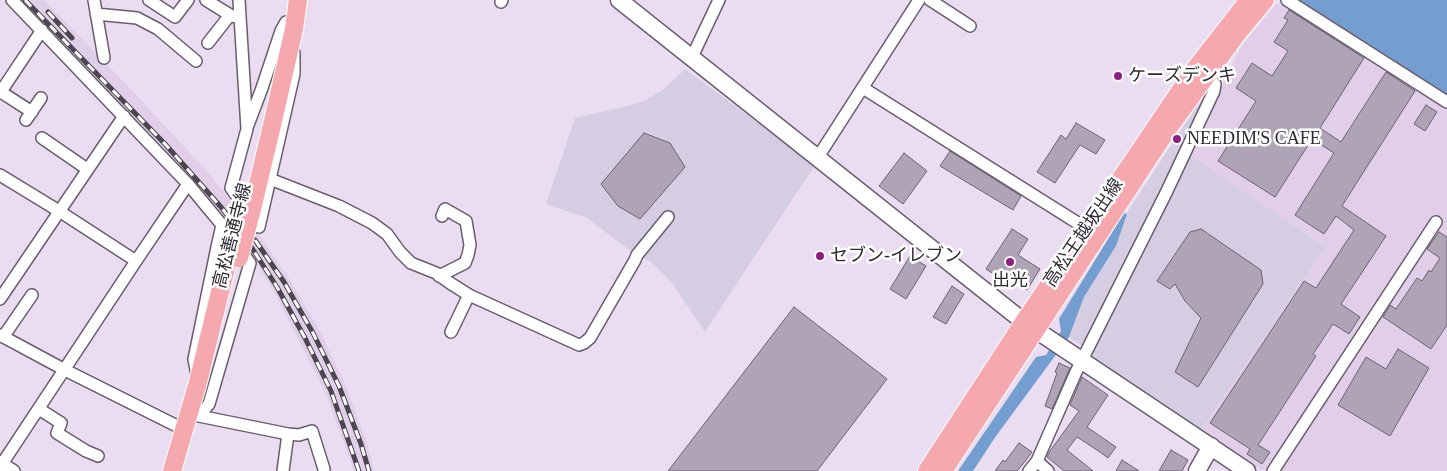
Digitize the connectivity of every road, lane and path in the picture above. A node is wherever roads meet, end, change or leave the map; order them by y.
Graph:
1 (12, 0) edge
2 (94, 0) edge
3 (149, 0) edge
4 (188, 0) edge
5 (206, 0) edge
6 (239, 0) edge
7 (290, 0) edge
8 (298, 0) edge
9 (619, 0) edge
10 (719, 0) edge
11 (919, 0) edge
12 (930, 0) edge
13 (1249, 0) edge
14 (1265, 0) edge
15 (1287, 0) edge
16 (96, 14) junction
17 (172, 15) junction
18 (235, 16) junction
19 (290, 25) junction
20 (970, 26) dead end
21 (42, 30) junction
22 (160, 31) junction
23 (208, 43) dead end
24 (692, 57) junction
25 (104, 58) dead end
26 (196, 61) dead end
27 (1201, 73) junction
28 (863, 88) junction
29 (0, 92) edge
30 (41, 98) dead end
31 (1447, 102) edge
32 (124, 116) junction
33 (247, 129) junction
34 (42, 138) dead end
35 (818, 158) junction
36 (87, 169) junction
37 (0, 175) edge
38 (270, 179) junction
39 (188, 184) junction
40 (59, 211) junction
41 (442, 216) dead end
42 (668, 217) dead end
43 (1436, 222) dead end
44 (222, 225) junction
45 (1093, 232) junction
46 (235, 252) junction
47 (136, 261) junction
48 (439, 276) junction
49 (469, 294) junction
50 (32, 295) dead end
51 (0, 299) edge
52 (1030, 326) junction
53 (451, 332) dead end
54 (2, 336) edge
55 (1082, 362) junction
56 (65, 370) junction
57 (198, 382) junction
58 (39, 409) junction
59 (199, 416) junction
60 (185, 430) junction
61 (288, 434) junction
62 (1211, 446) junction
63 (98, 456) dead end
64 (1037, 461) junction
65 (1, 465) edge
66 (324, 469) dead end
67 (14, 471) edge
68 (172, 471) edge
69 (183, 471) edge
70 (283, 471) edge
71 (927, 471) edge
72 (943, 471) edge
73 (1029, 471) edge
74 (1048, 471) edge
75 (1197, 471) edge
76 (1247, 471) edge
77 (1274, 471) edge

1 - 21 street
2 - 16 street
3 - 17 street
4 - 17 street
5 - 18 street
6 - 18 street
7 - 19 main road, 高松善通寺線
8 - 19 main road, 高松善通寺線
9 - 24 street
10 - 24 street
11 - 28 street
12 - 20 street
13 - 27 main road, 高松王越坂出線
14 - 27 main road, 高松王越坂出線
15 - 31 street
16 - 22 street
16 - 25 street
17 - 22 street
18 - 23 street
18 - 33 street
19 - 33 street
19 - 38 street
19 - 46 main road, 高松善通寺線, bridge
21 - 29 street
21 - 32 street
22 - 26 street
24 - 35 street
27 - 45 main road, 高松王越坂出線
27 - 55 street
28 - 35 street
28 - 45 street
29 - 30 street
32 - 36 street
32 - 39 street
33 - 38 street
34 - 36 street
35 - 52 street
36 - 40 street
37 - 40 street
38 - 48 street
39 - 44 street
39 - 47 street
40 - 47 street
40 - 51 street
41 - 48 street
42 - 49 street
43 - 77 street
44 - 57 street
44 - 59 street
45 - 52 main road, 高松王越坂出線
46 - 57 main road, 高松善通寺線
46 - 59 main road, 高松善通寺線
47 - 56 street
48 - 49 street
49 - 53 street
50 - 54 street
52 - 55 street
52 - 71 main road, 高松王越坂出線
52 - 72 main road, 高松王越坂出線
54 - 56 street
55 - 62 street
55 - 64 street
56 - 58 street
56 - 60 street
57 - 60 main road, 高松善通寺線
58 - 63 street
58 - 65 street
59 - 61 street
59 - 69 main road, 高松善通寺線
60 - 68 main road, 高松善通寺線
61 - 66 street
61 - 70 street
62 - 75 street
62 - 76 street
64 - 73 street
64 - 74 street
65 - 67 street

